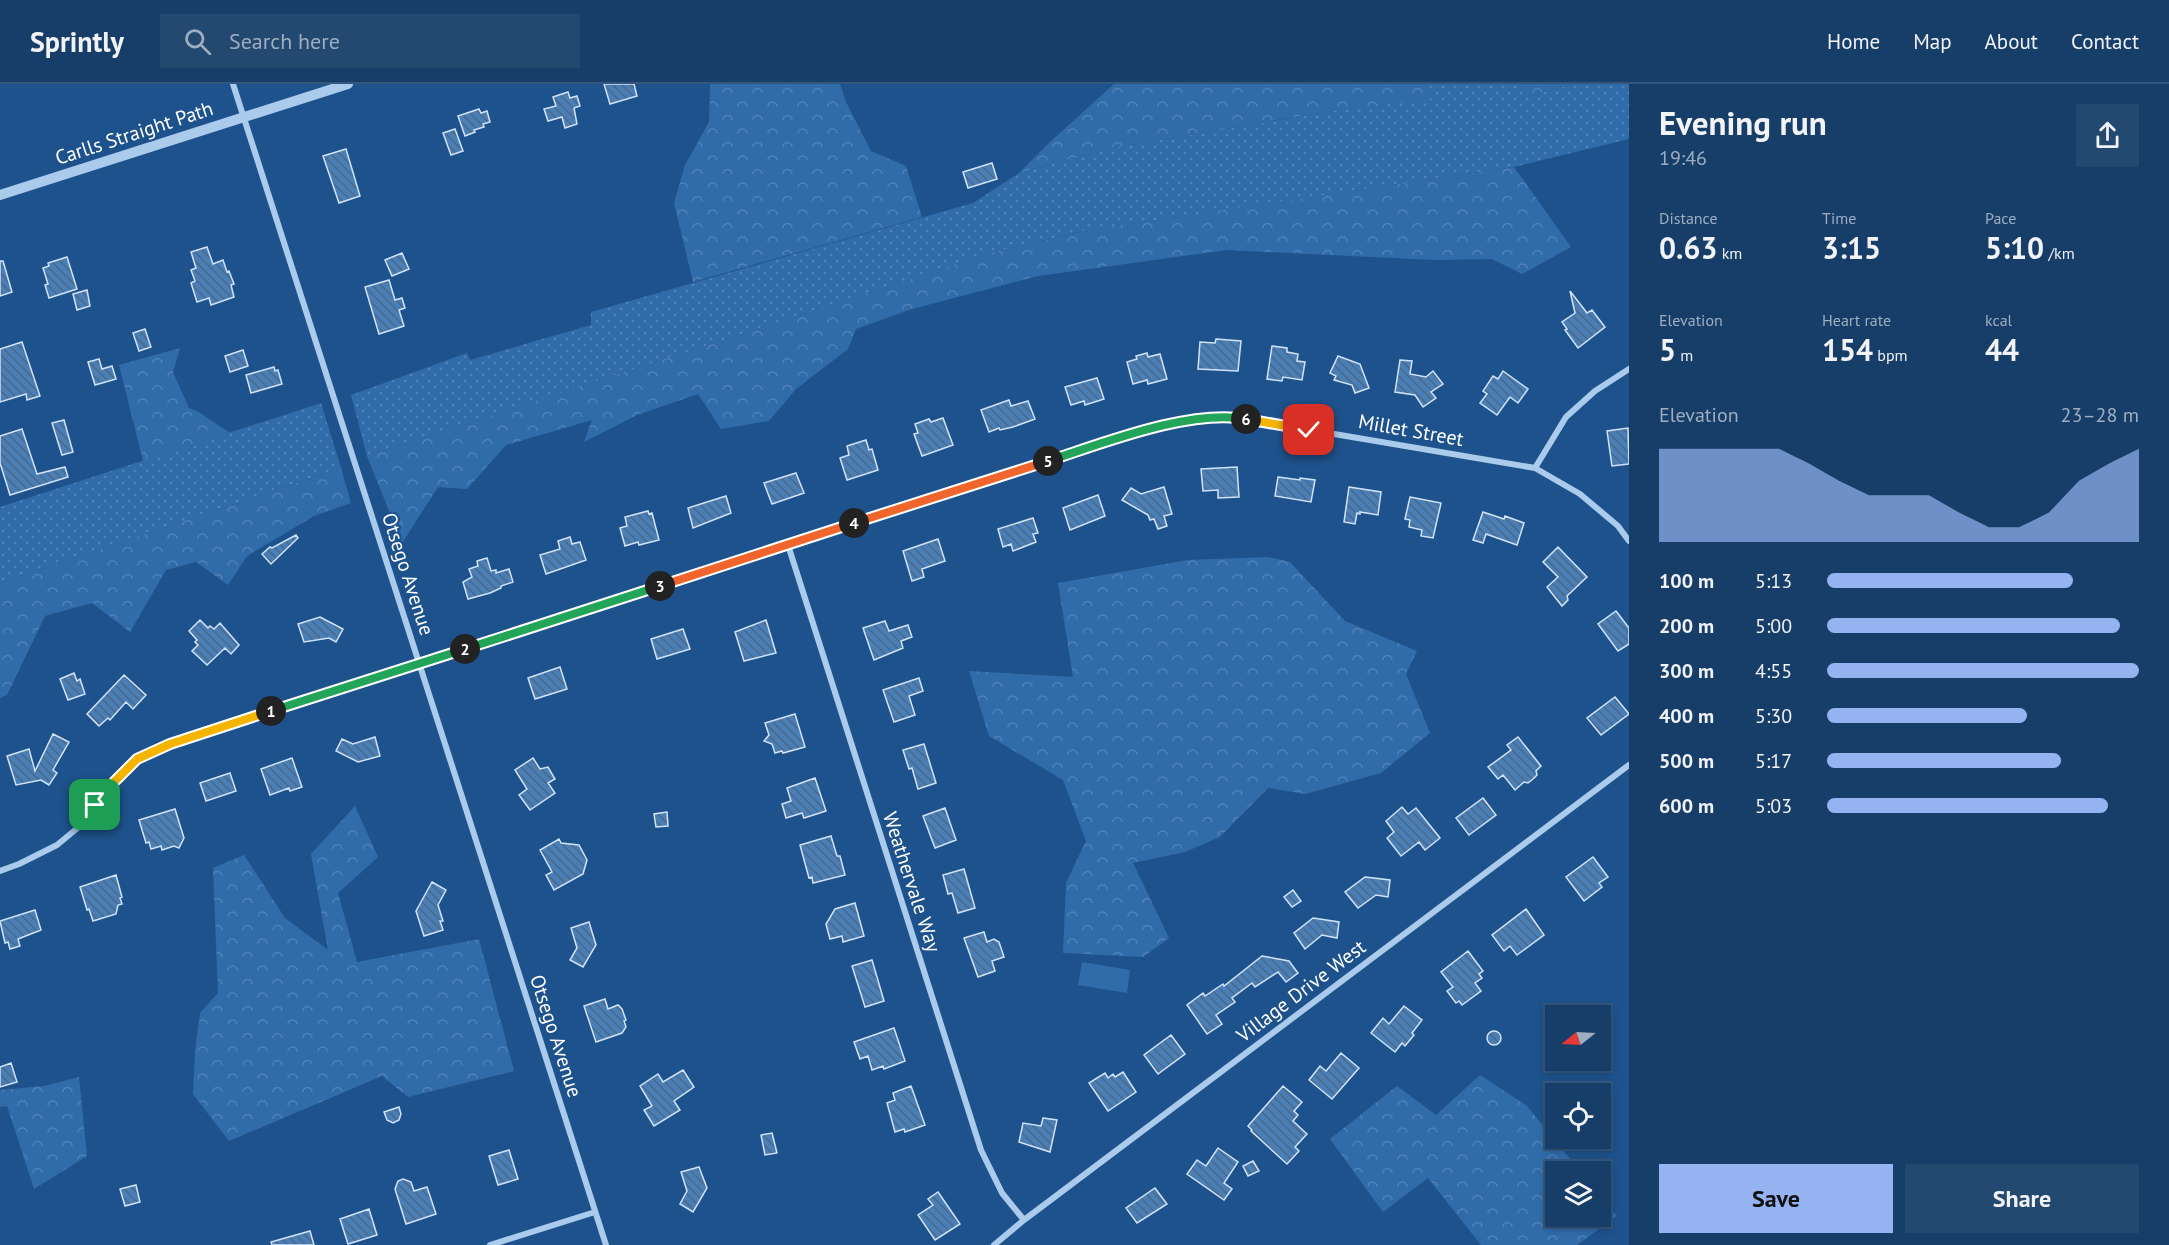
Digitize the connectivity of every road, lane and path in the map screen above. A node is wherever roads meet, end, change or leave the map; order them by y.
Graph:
1 (233, 84) edge
2 (348, 84) edge
3 (243, 117) junction
4 (0, 195) edge
5 (1629, 369) edge
6 (1535, 468) junction
7 (1629, 541) edge
8 (788, 544) junction
9 (420, 664) junction
10 (1629, 765) edge
11 (0, 871) edge
12 (595, 1212) junction
13 (1024, 1220) junction
14 (490, 1245) edge
15 (606, 1245) edge
16 (994, 1245) edge

1 - 3 street, Otsego Avenue
2 - 3 street, Carlls Straight Path
3 - 4 street, Carlls Straight Path
3 - 9 street, Otsego Avenue
5 - 6 street
6 - 7 street, Millet Street
6 - 8 street, Millet Street
8 - 9 street, Millet Street
8 - 13 street, Weathervale Way
9 - 11 street, Millet Street
9 - 12 street, Otsego Avenue
10 - 13 street, Village Drive West
12 - 14 street
12 - 15 street, Otsego Avenue
13 - 16 street, Village Drive West

